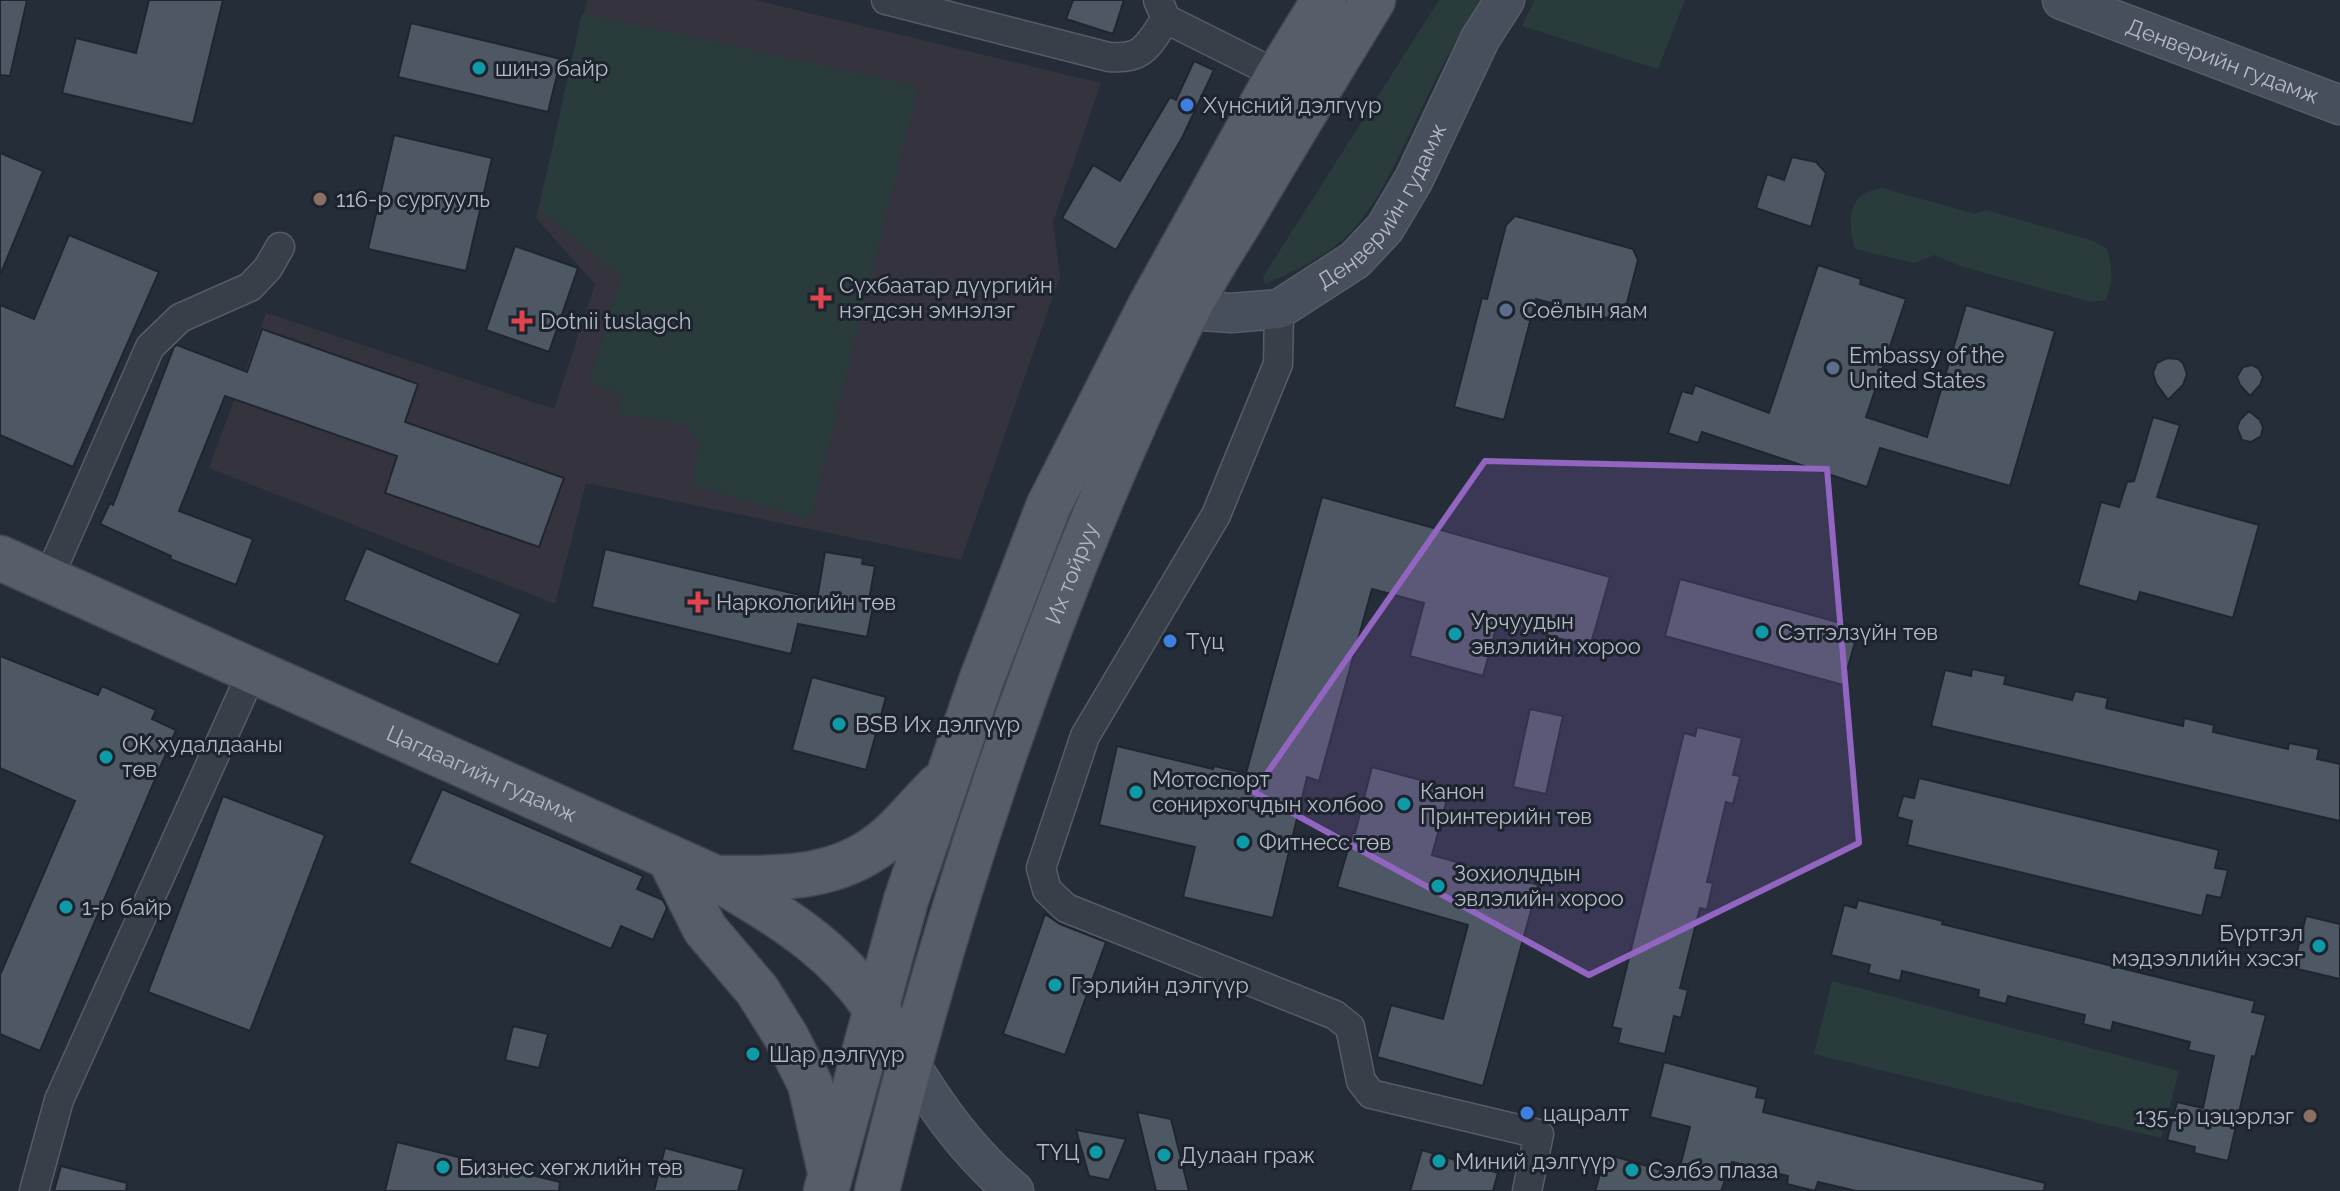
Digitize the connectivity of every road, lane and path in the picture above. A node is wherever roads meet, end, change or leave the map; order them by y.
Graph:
1 (886, 0) edge
2 (1324, 0) edge
3 (1373, 0) edge
4 (1505, 0) edge
5 (2062, 0) edge
6 (1162, 9) edge
7 (1278, 75) junction
8 (2340, 105) edge
9 (280, 247) dead end
10 (1279, 309) junction
11 (1187, 310) junction
12 (0, 558) edge
13 (48, 579) junction
14 (253, 670) junction
15 (947, 776) junction
16 (669, 857) junction
17 (716, 878) junction
18 (875, 1007) junction
19 (909, 1062) junction
20 (828, 1182) edge
21 (34, 1191) edge
22 (877, 1191) edge
23 (1014, 1191) edge
24 (1527, 1191) edge

1 - 6 street
2 - 7 main road, Их тойруу
3 - 11 main road, Их тойруу
4 - 10 street, Денверийн гудамж
5 - 8 street, Денверийн гудамж
6 - 7 street
7 - 15 main road, Их тойруу
9 - 13 street
10 - 11 street, Денверийн гудамж
10 - 24 street
11 - 19 main road, Их тойруу
12 - 13 main road, Цагдаагийн гудамж
13 - 14 main road, Цагдаагийн гудамж
14 - 16 main road, Цагдаагийн гудамж
14 - 21 street
15 - 17 main road
15 - 18 main road, Их тойруу
16 - 17 main road, Цагдаагийн гудамж
16 - 20 main road
17 - 18 main road, Цагдаагийн гудамж
18 - 19 main road, Цагдаагийн гудамж
18 - 20 main road, Их тойруу
19 - 22 main road, Их тойруу
19 - 23 street

